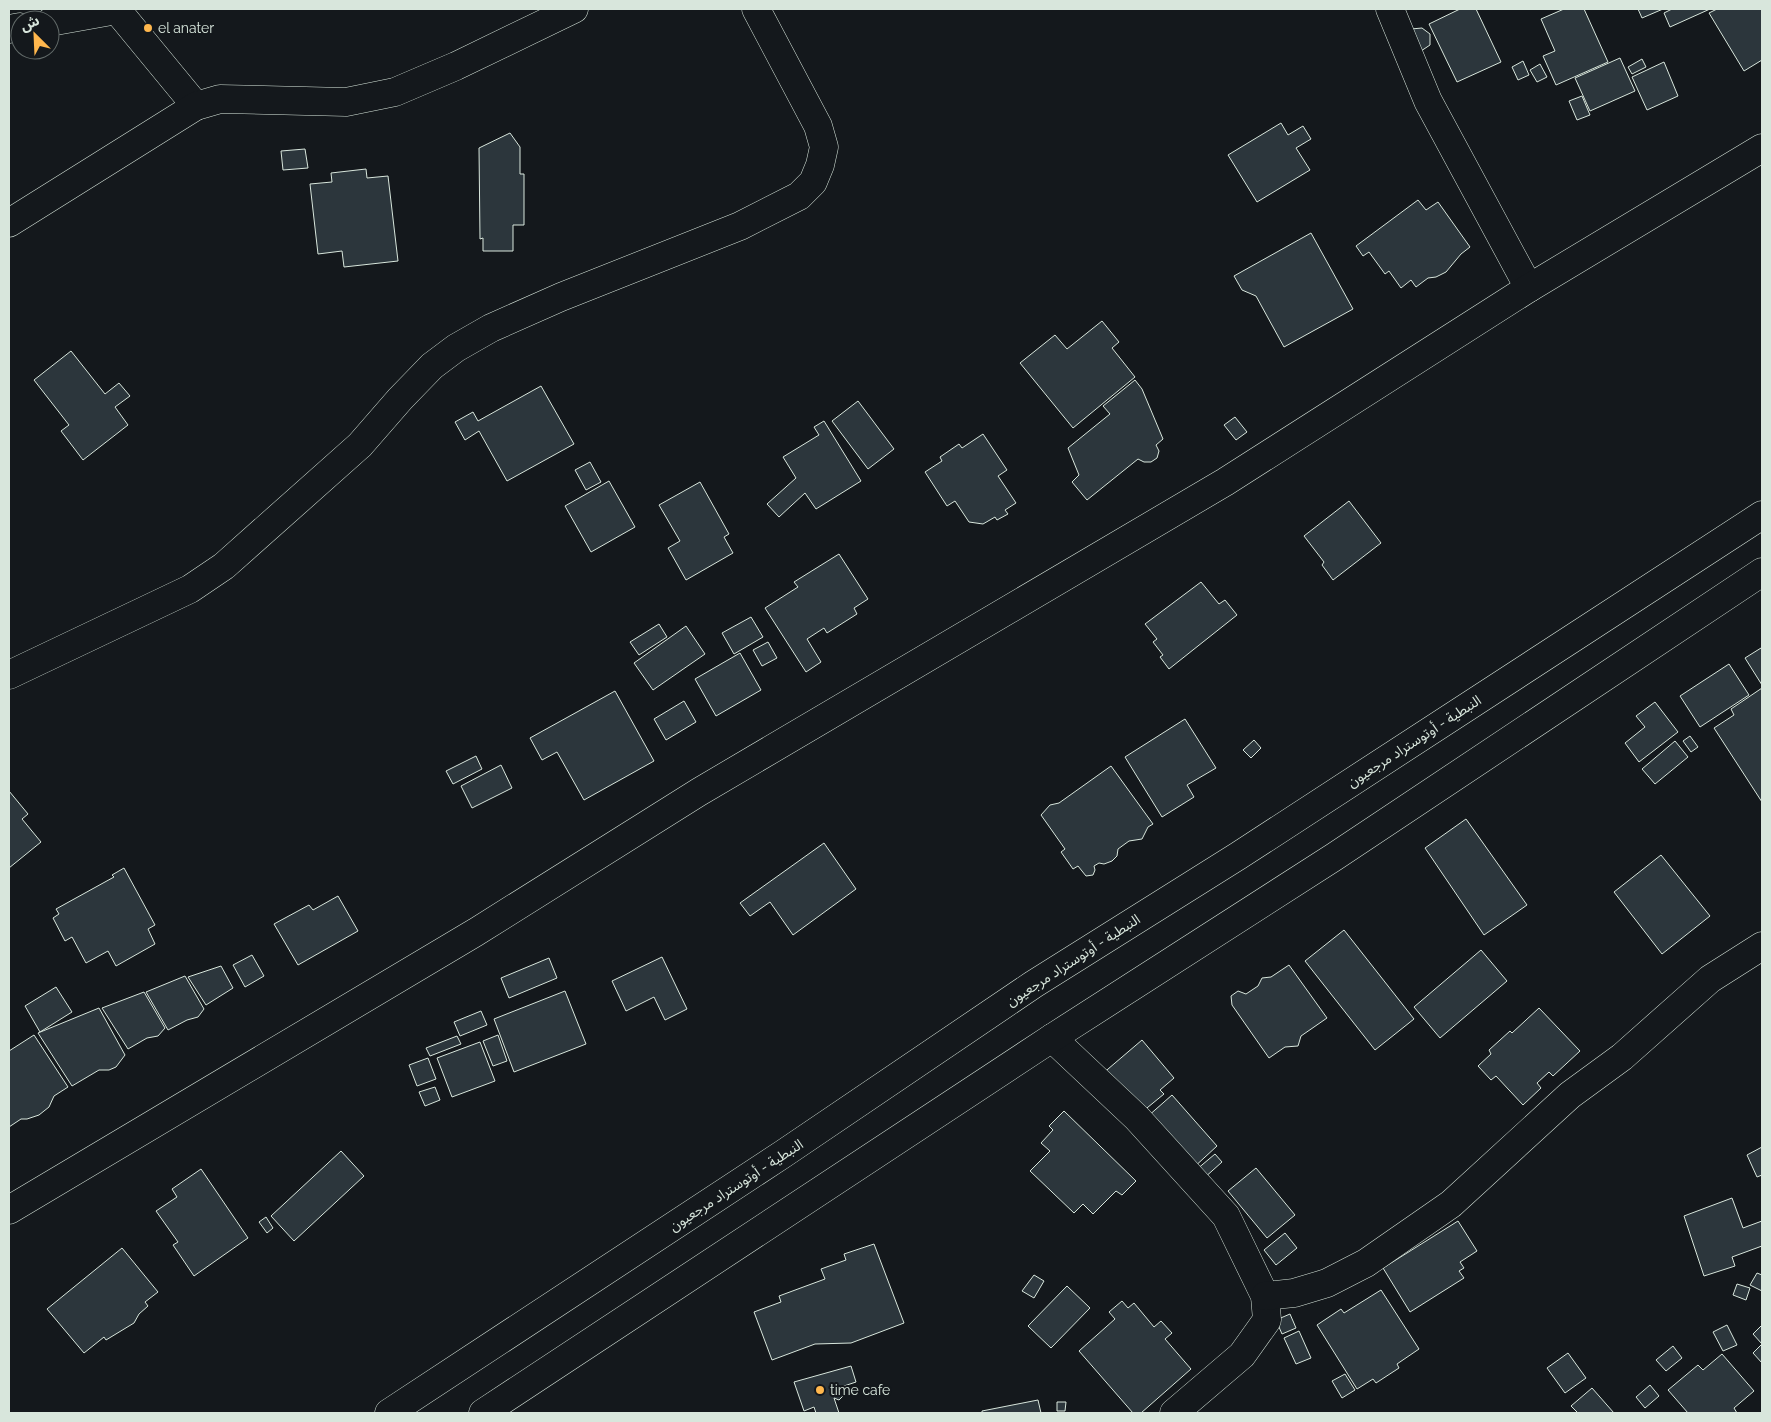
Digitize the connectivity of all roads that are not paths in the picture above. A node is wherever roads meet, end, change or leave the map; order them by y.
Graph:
1 (574, 9) edge
2 (756, 9) edge
3 (1390, 9) edge
4 (60, 20) edge
5 (196, 106) junction
6 (1762, 148) edge
7 (9, 223) edge
8 (1529, 288) junction
9 (1762, 514) edge
10 (1762, 572) edge
11 (9, 675) edge
12 (1762, 946) edge
13 (1052, 1038) junction
14 (9, 1210) edge
15 (1265, 1296) junction
16 (389, 1413) edge
17 (483, 1413) edge
18 (1174, 1413) edge

1 - 5 main road
2 - 11 main road
3 - 8 main road
4 - 5 main road
5 - 7 main road
6 - 8 main road
8 - 14 main road
9 - 16 main road, النبطية - أوتوستراد مرجعيون
10 - 13 main road
12 - 15 main road
13 - 15 main road
13 - 17 main road
15 - 18 main road

